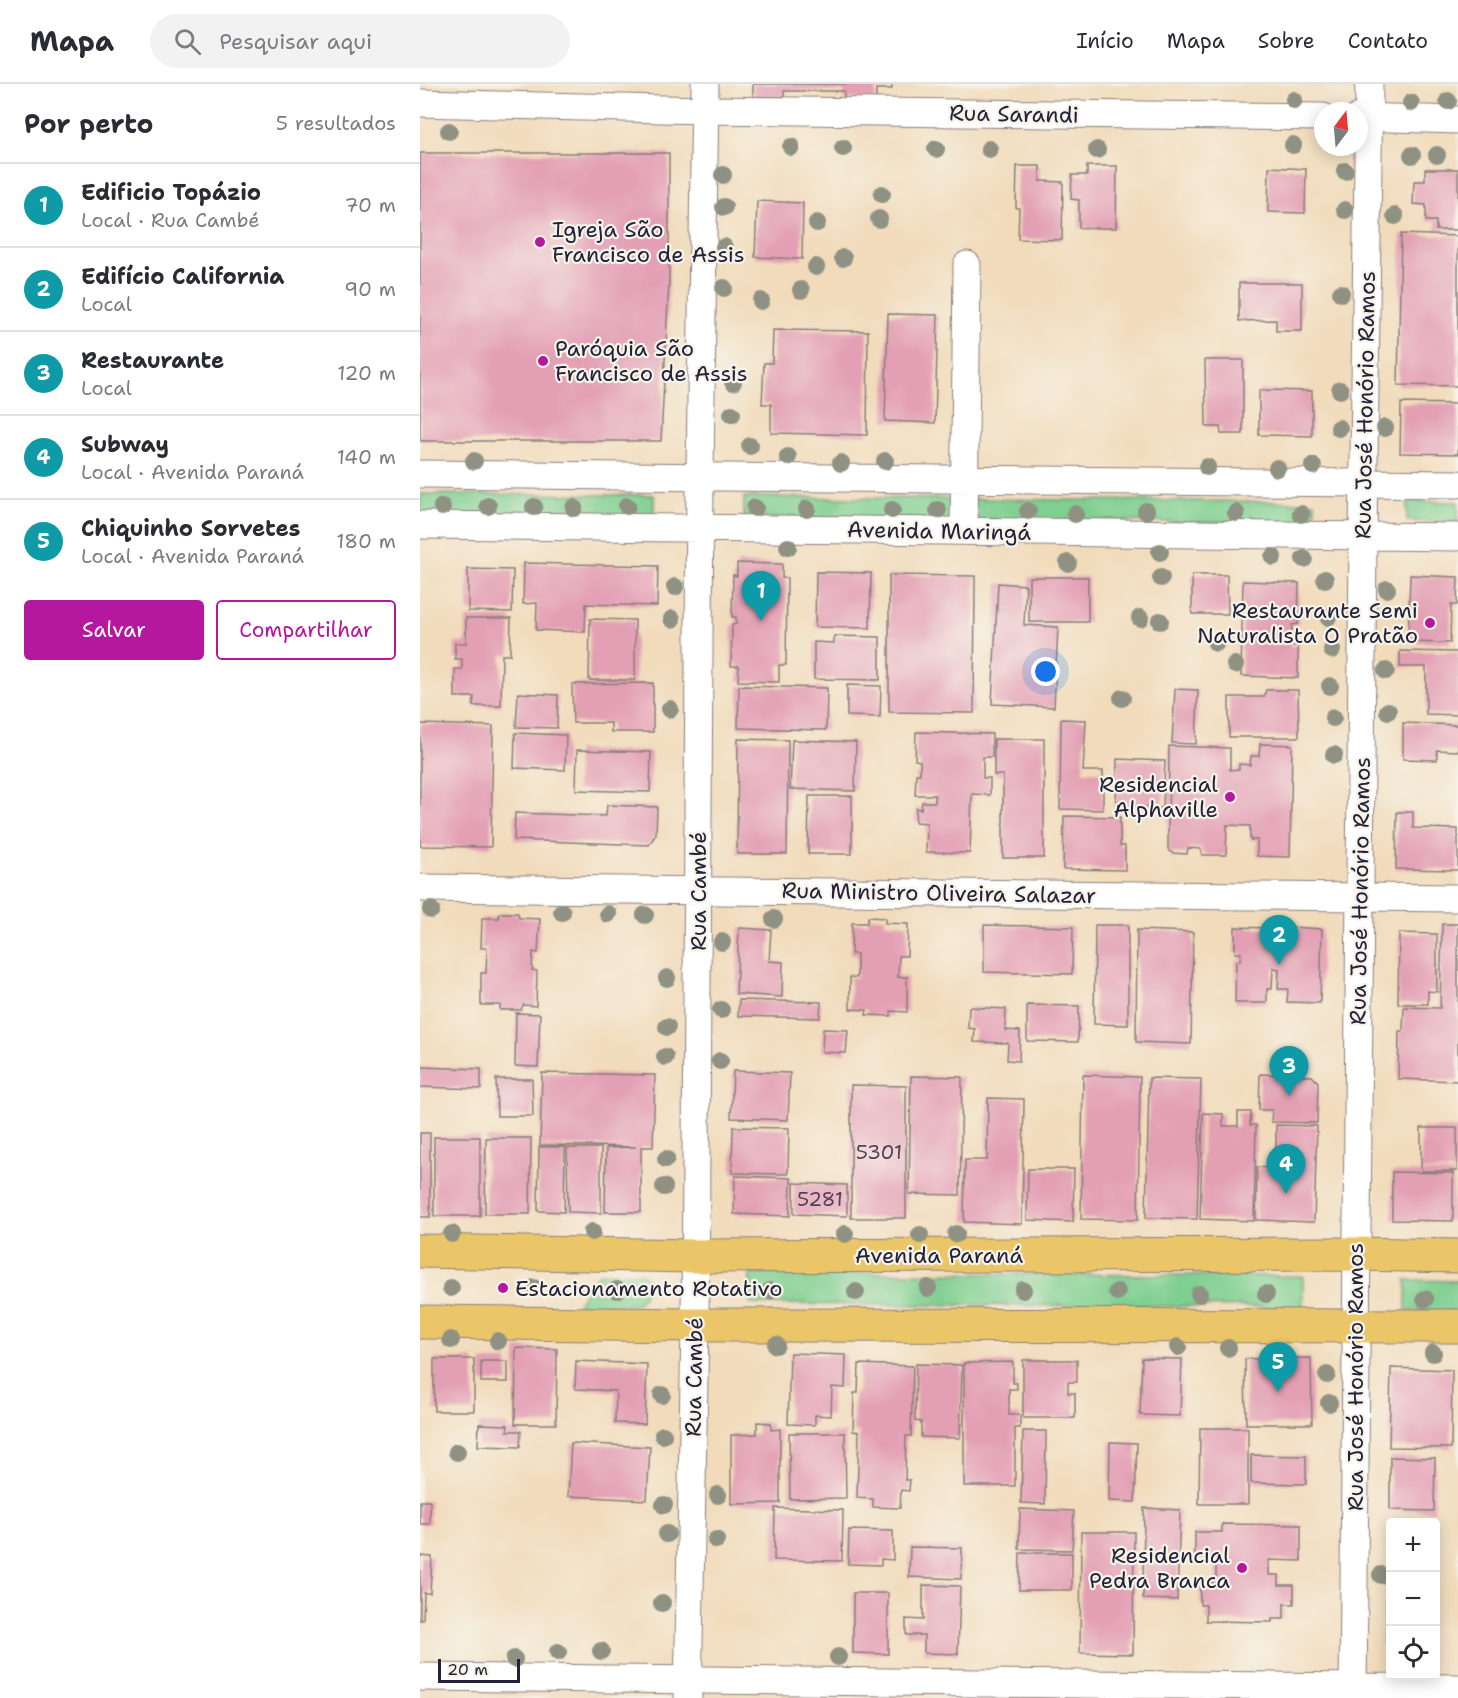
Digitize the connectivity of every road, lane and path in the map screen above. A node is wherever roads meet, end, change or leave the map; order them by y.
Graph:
1 (1369, 84) edge
2 (705, 97) edge
3 (1366, 102) edge
4 (420, 103) edge
5 (1314, 117) edge
6 (1368, 117) edge
7 (1458, 120) edge
8 (1364, 156) edge
9 (967, 265) dead end
10 (420, 474) edge
11 (700, 476) junction
12 (965, 479) junction
13 (1364, 483) junction
14 (1458, 484) edge
15 (420, 525) edge
16 (700, 528) junction
17 (964, 531) junction
18 (1363, 536) junction
19 (1458, 537) edge
20 (420, 888) edge
21 (698, 891) junction
22 (1360, 897) junction
23 (1458, 898) edge
24 (420, 1251) edge
25 (1356, 1254) junction
26 (695, 1256) junction
27 (1458, 1256) edge
28 (420, 1322) edge
29 (695, 1325) junction
30 (1356, 1325) junction
31 (1458, 1326) edge
32 (420, 1677) edge
33 (1458, 1688) edge
34 (688, 1689) edge
35 (1353, 1693) edge

1 - 3 street, Rua José Honório Ramos
2 - 4 street, Rua Sarandi
2 - 5 street, Rua Sarandi
2 - 11 street, Rua Cambé
6 - 7 street
8 - 13 street, Rua José Honório Ramos
9 - 12 street
10 - 11 street
11 - 12 street
11 - 16 street, Rua Cambé
12 - 13 street
12 - 17 street
13 - 14 street
13 - 18 street, Rua José Honório Ramos
15 - 16 street, Avenida Maringá
16 - 17 street, Avenida Maringá
16 - 21 street, Rua Cambé
17 - 18 street, Avenida Maringá
18 - 19 street, Avenida Maringá
18 - 22 street, Rua José Honório Ramos
20 - 21 street, Rua Ministro Oliveira Salazar
21 - 22 street, Rua Ministro Oliveira Salazar
21 - 26 street, Rua Cambé
22 - 23 street, Rua Ministro Oliveira Salazar
22 - 25 street, Rua José Honório Ramos
24 - 26 main road, Avenida Paraná
25 - 26 main road, Avenida Paraná
25 - 27 main road, Avenida Paraná
25 - 30 street, Rua José Honório Ramos
26 - 29 street, Rua Cambé
28 - 29 main road
29 - 30 main road
29 - 34 street, Rua Cambé
30 - 31 main road
30 - 35 street, Rua José Honório Ramos
32 - 34 street
33 - 35 street
34 - 35 street

